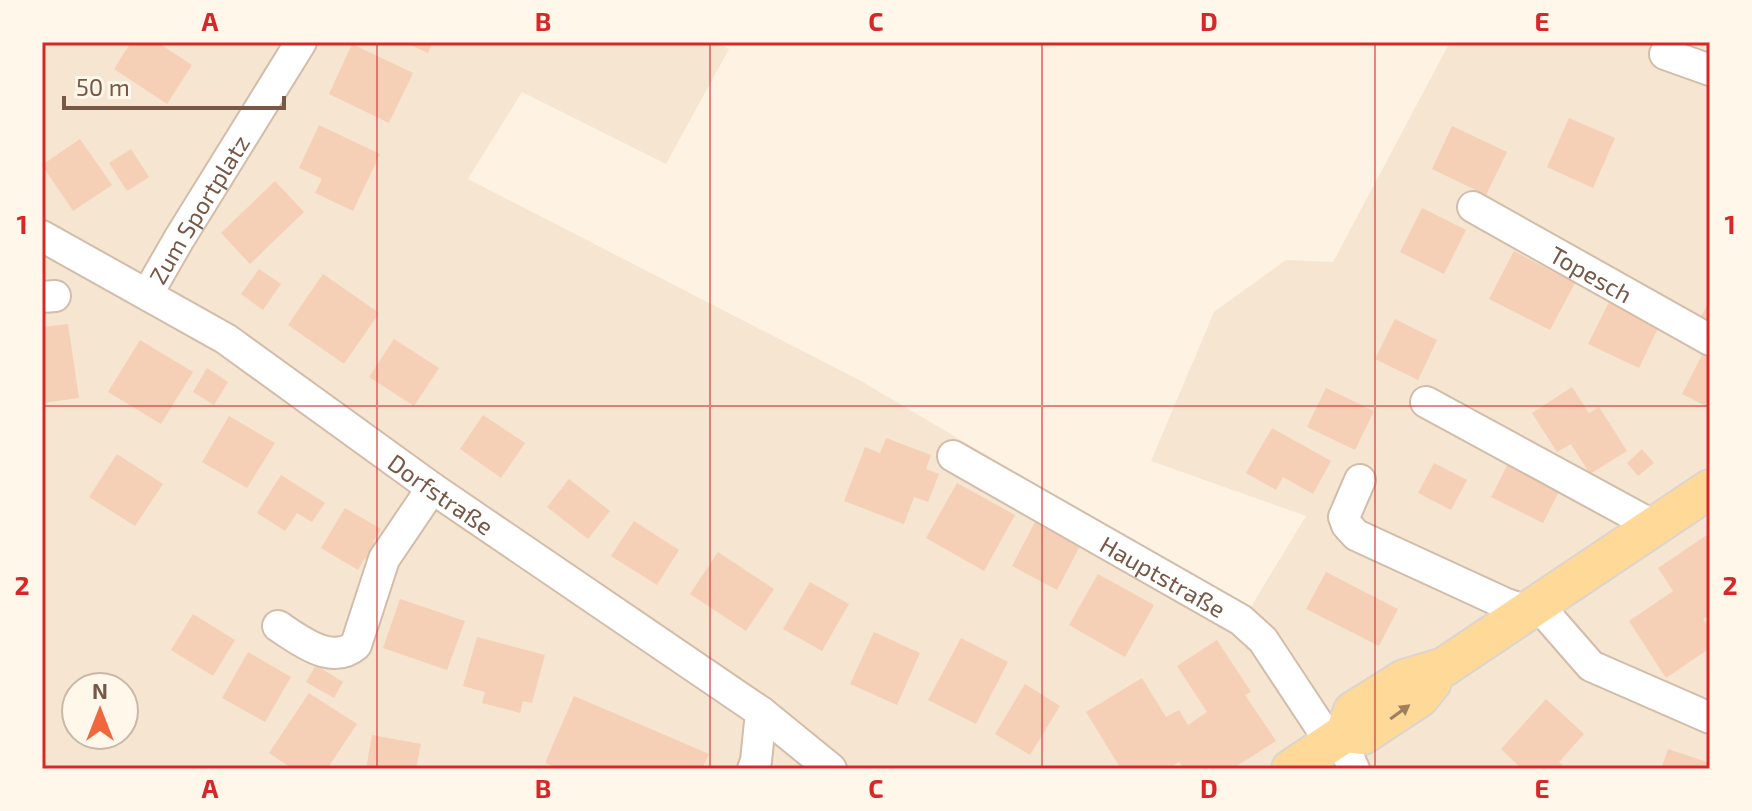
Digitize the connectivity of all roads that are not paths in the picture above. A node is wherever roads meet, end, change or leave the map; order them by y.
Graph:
1 (301, 42) edge
2 (1665, 54) dead end
3 (1710, 70) edge
4 (1473, 207) dead end
5 (42, 236) edge
6 (148, 293) junction
7 (1710, 340) edge
8 (1426, 402) dead end
9 (953, 456) dead end
10 (1360, 480) dead end
11 (432, 488) junction
12 (1710, 489) edge
13 (1654, 526) junction
14 (1532, 608) junction
15 (278, 626) dead end
16 (761, 712) junction
17 (1710, 718) edge
18 (1342, 745) edge
19 (753, 769) edge
20 (831, 769) edge
21 (1291, 769) edge

1 - 6 street, Zum Sportplatz
2 - 3 street
4 - 7 street, Topesch
5 - 6 street, Dorfstraße
6 - 11 street, Dorfstraße
8 - 13 street
9 - 18 street, Hauptstraße
10 - 14 street
11 - 15 street
11 - 16 street, Dorfstraße
12 - 13 main road
13 - 14 main road
14 - 17 street
14 - 18 main road
16 - 19 street
16 - 20 street, Dorfstraße
18 - 21 main road

